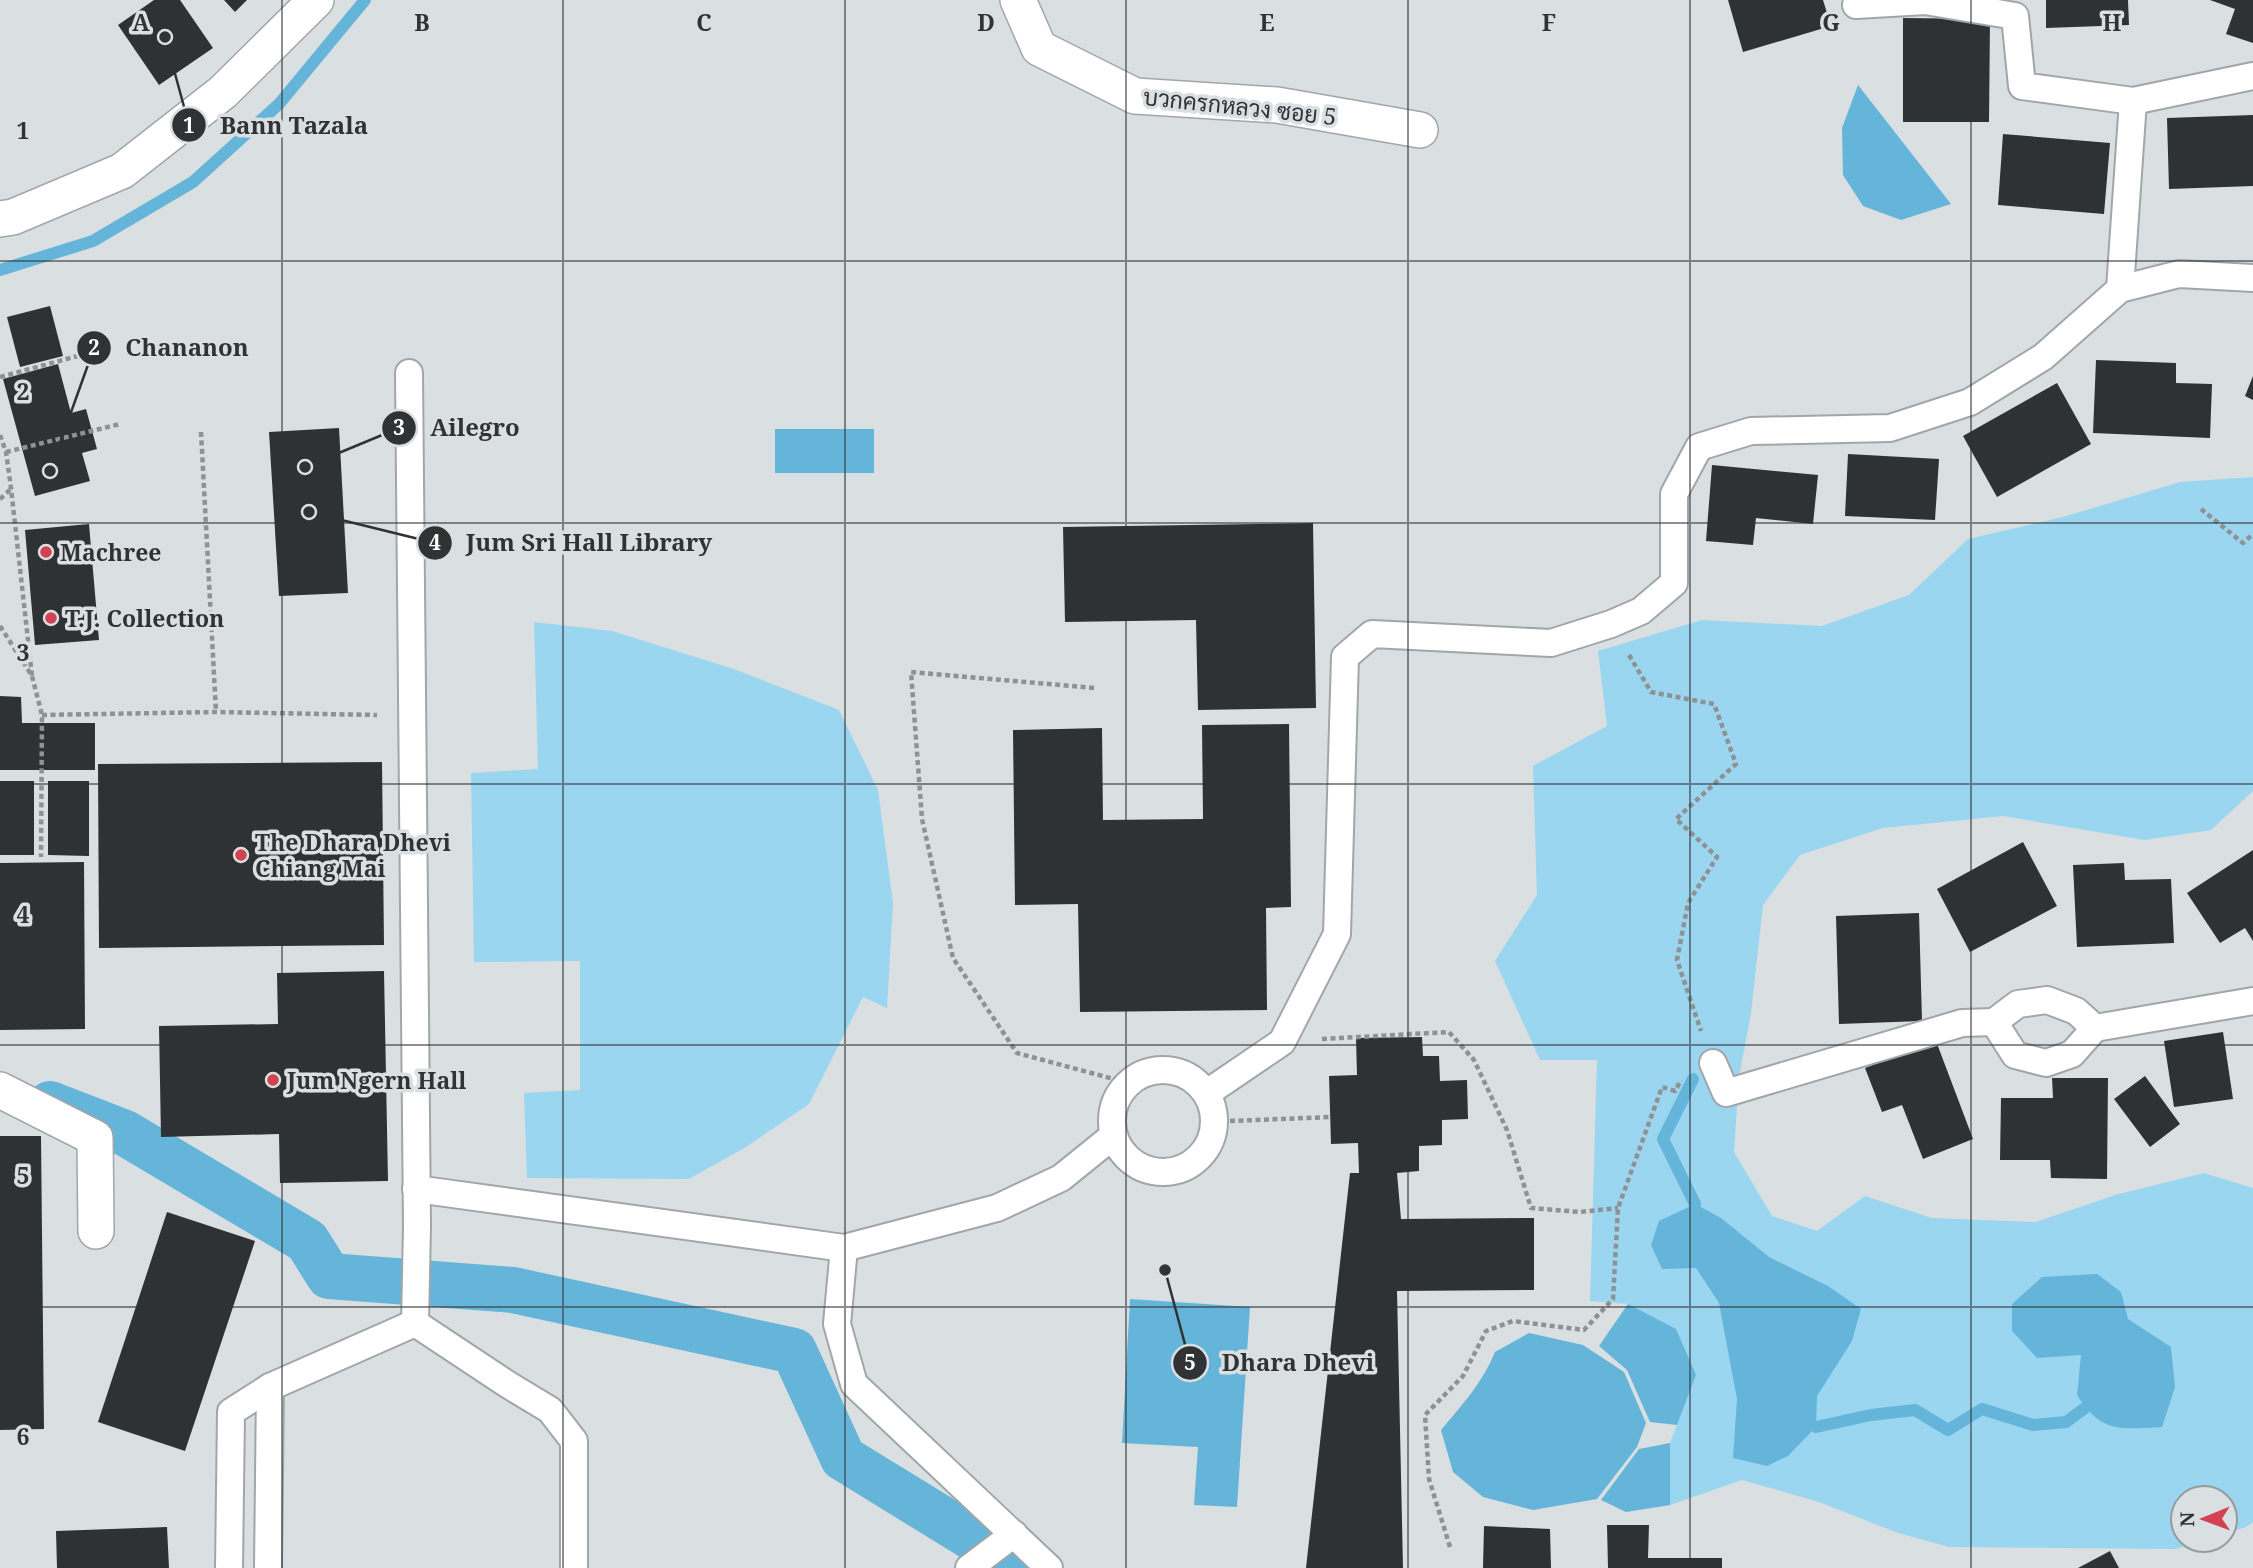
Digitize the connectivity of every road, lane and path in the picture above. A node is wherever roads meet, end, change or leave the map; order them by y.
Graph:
1 (316, 0) edge
2 (1018, 0) edge
3 (1856, 5) dead end
4 (2253, 76) edge
5 (2133, 101) junction
6 (1420, 130) dead end
7 (0, 219) edge
8 (2253, 278) edge
9 (2120, 289) junction
10 (100, 335) dead end
11 (409, 373) dead end
12 (0, 377) edge
13 (120, 424) dead end
14 (201, 432) dead end
15 (0, 435) edge
16 (6, 452) junction
17 (11, 488) junction
18 (0, 499) edge
19 (2201, 509) dead end
20 (2253, 534) edge
21 (1611, 624) junction
22 (0, 626) edge
23 (32, 676) junction
24 (1094, 688) dead end
25 (216, 712) junction
26 (42, 715) junction
27 (412, 716) junction
28 (41, 857) dead end
29 (2253, 1001) edge
30 (1994, 1022) junction
31 (2095, 1028) junction
32 (1282, 1042) junction
33 (1713, 1063) junction
34 (1126, 1085) junction
35 (0, 1090) edge
36 (1206, 1093) junction
37 (1331, 1117) dead end
38 (1215, 1121) junction
39 (1114, 1136) junction
40 (416, 1189) junction
41 (1618, 1208) junction
42 (96, 1231) dead end
43 (844, 1248) junction
44 (415, 1323) junction
45 (270, 1387) junction
46 (1014, 1535) junction
47 (1450, 1547) dead end
48 (229, 1568) edge
49 (268, 1568) edge
50 (574, 1568) edge
51 (969, 1568) edge
52 (1049, 1568) edge

1 - 7 street
2 - 6 street, บวกครกหลวง ซอย 5
3 - 5 street
4 - 5 street
5 - 9 street
8 - 9 street
9 - 21 street
10 - 12 path
11 - 27 street
13 - 16 path
14 - 25 path
15 - 16 path
16 - 17 path
17 - 18 path
17 - 23 path
19 - 20 path
21 - 32 street
21 - 33 path
22 - 23 path
23 - 26 path
24 - 34 path
25 - 26 path
25 - 27 path
26 - 28 path
27 - 40 street
29 - 31 street
30 - 31 street
30 - 31 street
30 - 33 street
32 - 36 street
32 - 41 path
33 - 41 path
34 - 36 street
34 - 39 street
35 - 42 street
36 - 38 street
37 - 38 path
38 - 39 street
39 - 43 street
40 - 43 street
40 - 44 street
41 - 47 path
43 - 46 street
44 - 45 street
44 - 50 street
45 - 48 street
45 - 49 street
46 - 51 street
46 - 52 street

